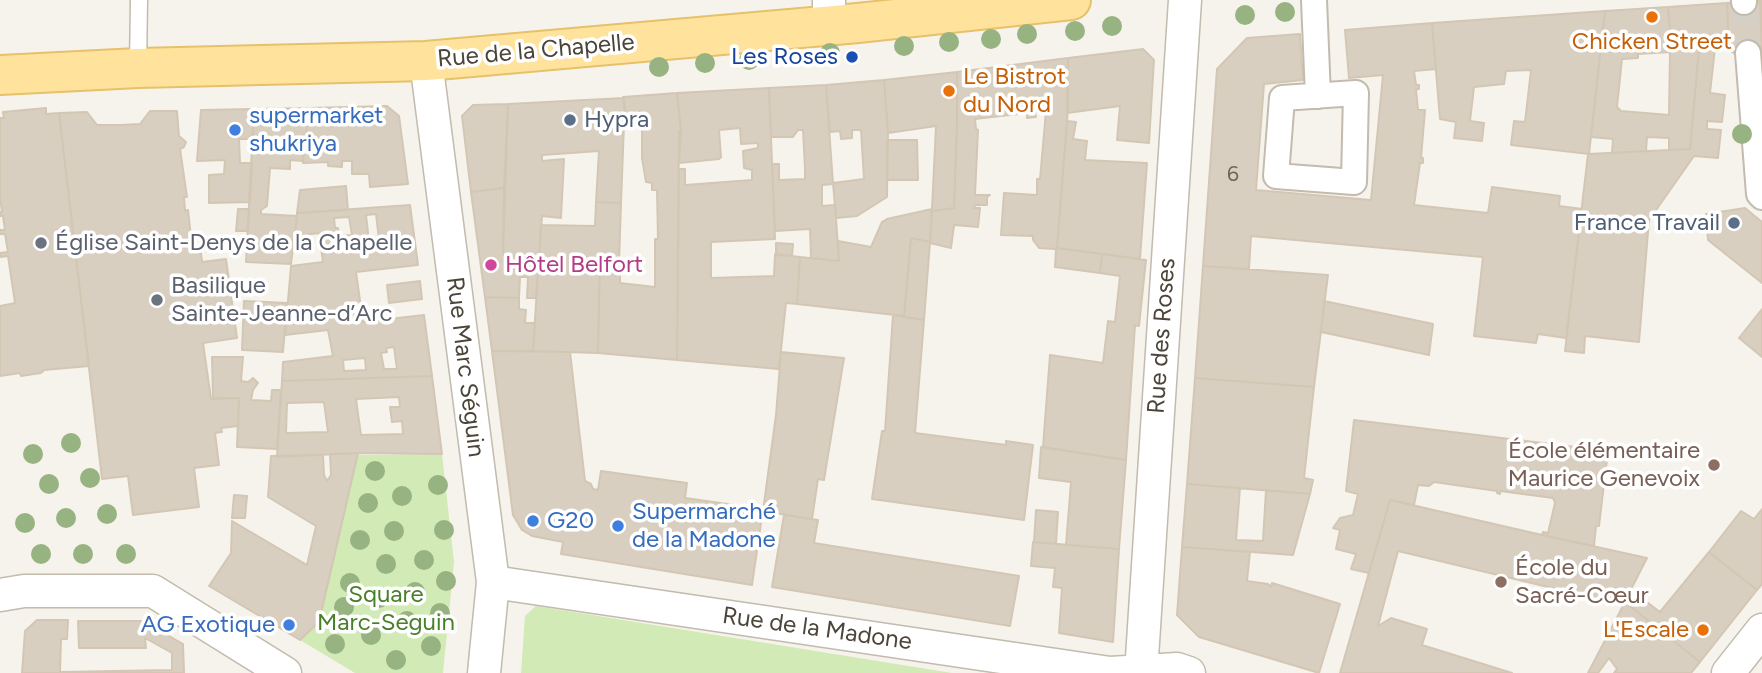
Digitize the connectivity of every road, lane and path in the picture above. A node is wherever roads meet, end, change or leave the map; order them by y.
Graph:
1 (139, 0) edge
2 (1071, 0) edge
3 (1185, 0) edge
4 (1314, 0) edge
5 (829, 13) edge
6 (1748, 53) tunnel mouth
7 (426, 61) junction
8 (138, 68) junction
9 (0, 75) edge
10 (1318, 96) junction
11 (1762, 197) edge
12 (493, 582) junction
13 (0, 595) edge
14 (1762, 630) edge
15 (285, 673) edge
16 (484, 673) edge
17 (1141, 673) edge
18 (1189, 673) edge
19 (1728, 673) edge

1 - 8 lane
2 - 5 main road, Rue de la Chapelle
3 - 17 street, Rue des Roses
4 - 10 street
5 - 7 main road, Rue de la Chapelle
6 - 11 street
7 - 8 main road, Rue de la Chapelle
7 - 12 street, Rue Marc Séguin
8 - 9 main road, Rue de la Chapelle
10 - 10 street
12 - 16 street, Rue Marc Séguin
12 - 17 street, Rue de la Madone
13 - 15 street
14 - 19 street
17 - 18 street, Rue de la Madone

